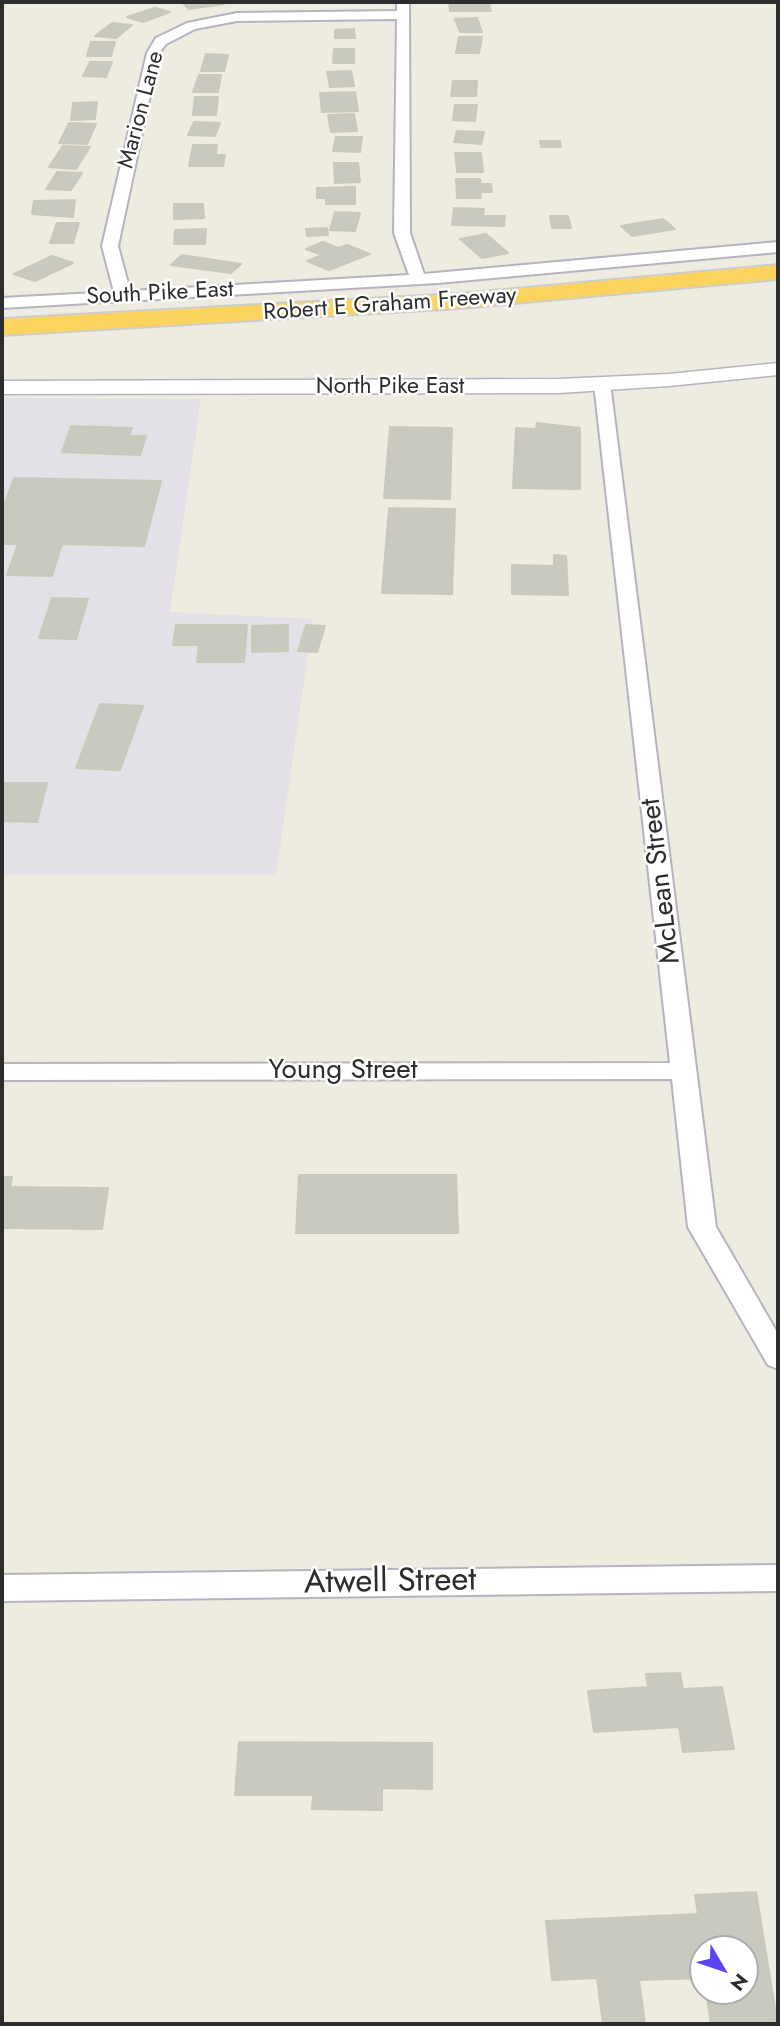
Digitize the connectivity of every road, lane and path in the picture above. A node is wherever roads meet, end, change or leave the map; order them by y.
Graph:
1 (403, 8) edge
2 (778, 247) edge
3 (778, 272) edge
4 (418, 279) junction
5 (778, 292) edge
6 (123, 296) junction
7 (2, 303) edge
8 (2, 327) edge
9 (2, 348) edge
10 (778, 369) edge
11 (602, 383) junction
12 (2, 388) edge
13 (684, 1071) junction
14 (2, 1072) edge
15 (778, 1358) edge
16 (778, 1578) edge
17 (2, 1588) edge

1 - 4 street
1 - 6 street, Marion Lane
2 - 4 street, South Pike East
3 - 8 highway, Robert E Graham Freeway
4 - 6 street, South Pike East
5 - 9 highway, Robert E Graham Freeway
6 - 7 street, South Pike East
10 - 11 street, North Pike East
11 - 12 street, North Pike East
11 - 13 street, McLean Street
13 - 14 street, Young Street
13 - 15 street, McLean Street
16 - 17 street, Atwell Street

